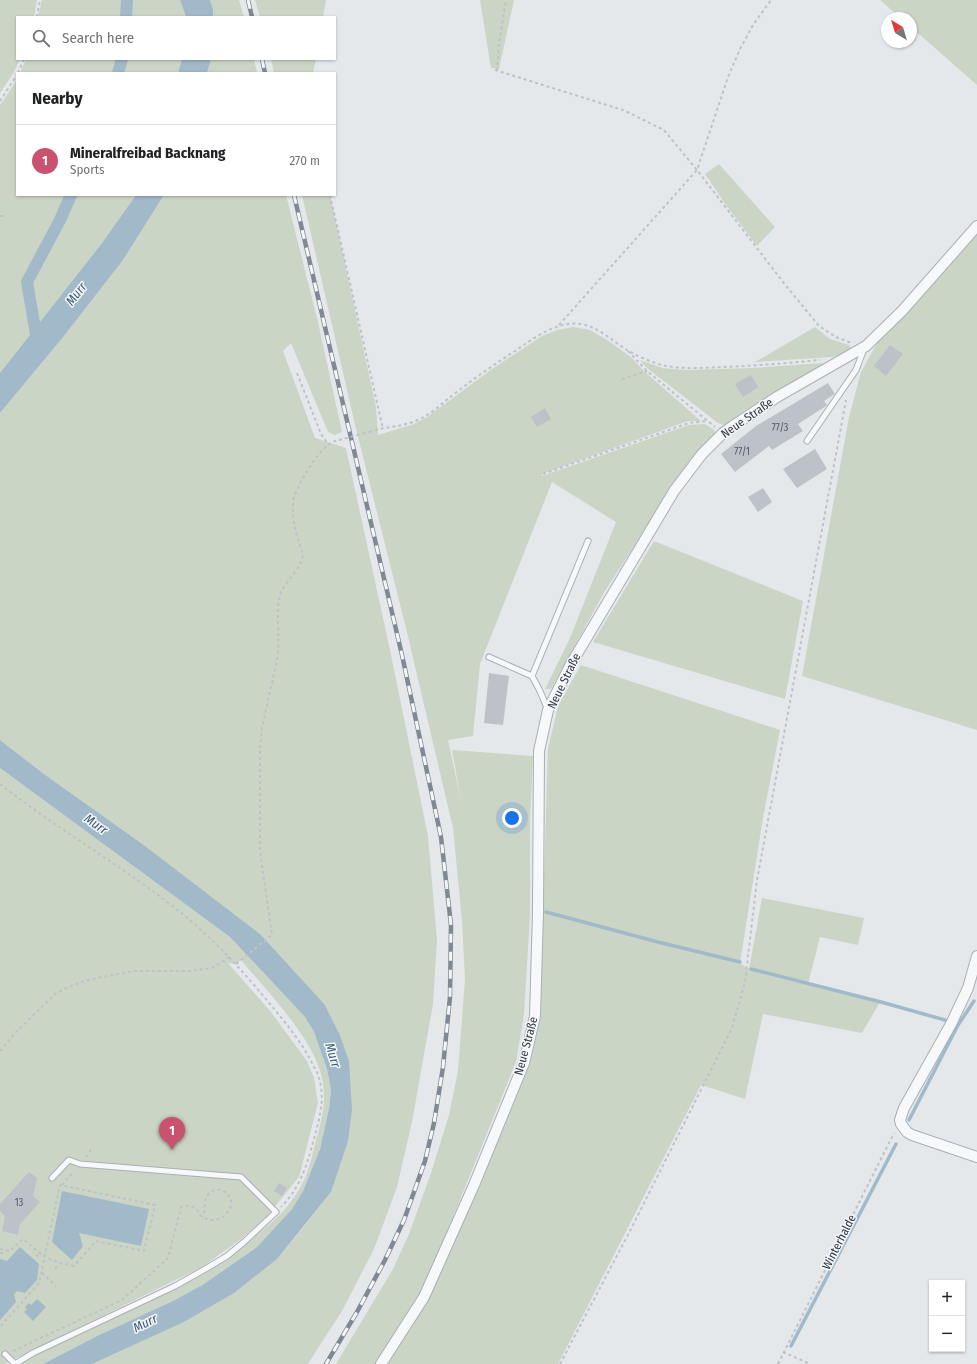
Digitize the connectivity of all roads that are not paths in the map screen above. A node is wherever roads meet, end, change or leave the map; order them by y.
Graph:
1 (977, 226) edge
2 (866, 346) junction
3 (807, 441) dead end
4 (588, 541) dead end
5 (489, 657) dead end
6 (532, 676) junction
7 (548, 710) junction
8 (977, 956) edge
9 (977, 1157) edge
10 (52, 1178) dead end
11 (5, 1354) road end
12 (15, 1364) edge
13 (381, 1364) edge

1 - 2 street, Neue Straße
2 - 3 lane
2 - 7 street, Neue Straße
4 - 6 lane
5 - 6 lane
6 - 7 lane
7 - 13 street, Neue Straße
8 - 9 street
10 - 12 lane
11 - 12 lane

